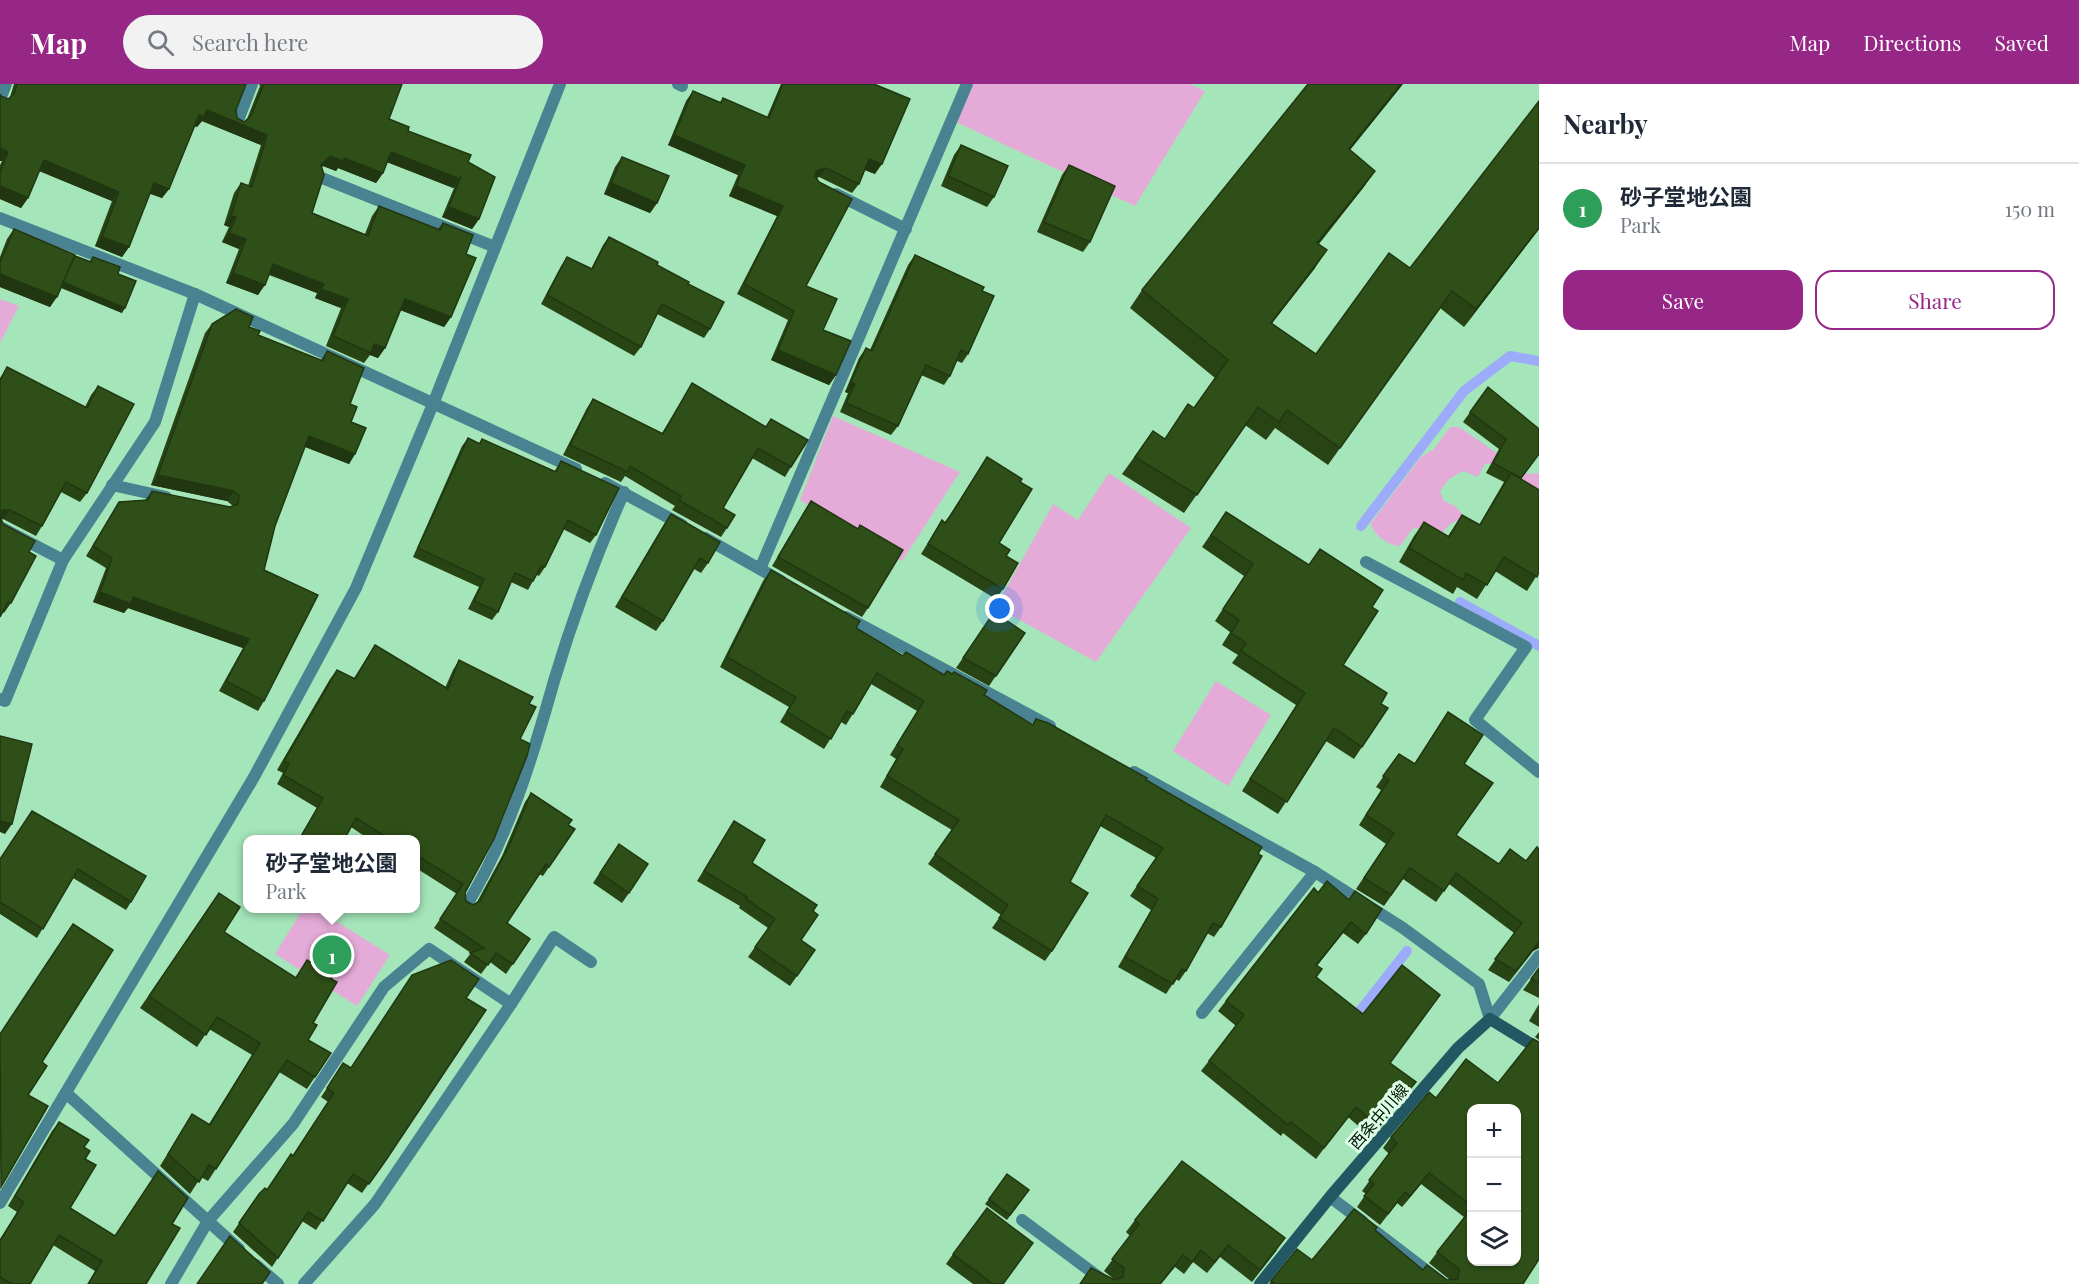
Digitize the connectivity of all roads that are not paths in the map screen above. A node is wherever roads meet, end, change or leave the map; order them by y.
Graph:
1 (6, 84) edge
2 (252, 84) edge
3 (560, 84) edge
4 (967, 84) edge
5 (0, 100) edge
6 (237, 123) edge
7 (321, 178) edge
8 (826, 189) edge
9 (0, 218) edge
10 (906, 229) junction
11 (495, 247) junction
12 (195, 294) junction
13 (433, 404) junction
14 (112, 485) junction
15 (624, 492) junction
16 (180, 500) edge
17 (0, 527) edge
18 (63, 560) junction
19 (1366, 562) dead end
20 (760, 569) junction
21 (790, 586) edge
22 (839, 614) edge
23 (0, 699) edge
24 (1059, 731) edge
25 (1122, 765) edge
26 (1539, 772) edge
27 (1316, 872) junction
28 (466, 906) edge
29 (1539, 956) edge
30 (591, 962) dead end
31 (511, 1004) junction
32 (1202, 1013) dead end
33 (1490, 1019) junction
34 (1539, 1049) edge
35 (66, 1093) junction
36 (1330, 1197) junction
37 (0, 1203) edge
38 (1022, 1220) dead end
39 (208, 1221) junction
40 (171, 1284) edge
41 (278, 1284) edge
42 (304, 1284) edge
43 (1108, 1284) edge
44 (1260, 1284) edge
45 (1444, 1284) edge

1 - 5 street
2 - 6 street
3 - 11 street
4 - 10 street
7 - 11 street
8 - 10 street
9 - 12 street
10 - 20 street
11 - 13 street
12 - 13 street
12 - 14 street
13 - 15 street
13 - 35 street
14 - 16 street
14 - 18 street
15 - 20 street
15 - 28 street
17 - 18 street
18 - 23 street
19 - 26 street
20 - 21 street
22 - 24 street
25 - 27 street
27 - 32 street
27 - 33 street
29 - 33 street
30 - 31 street
31 - 39 street
31 - 42 street
33 - 34 main road
33 - 36 main road, 西条中川線
35 - 37 street
35 - 39 street
36 - 44 main road, 西条中川線
36 - 45 street
38 - 43 street
39 - 40 street
39 - 41 street

